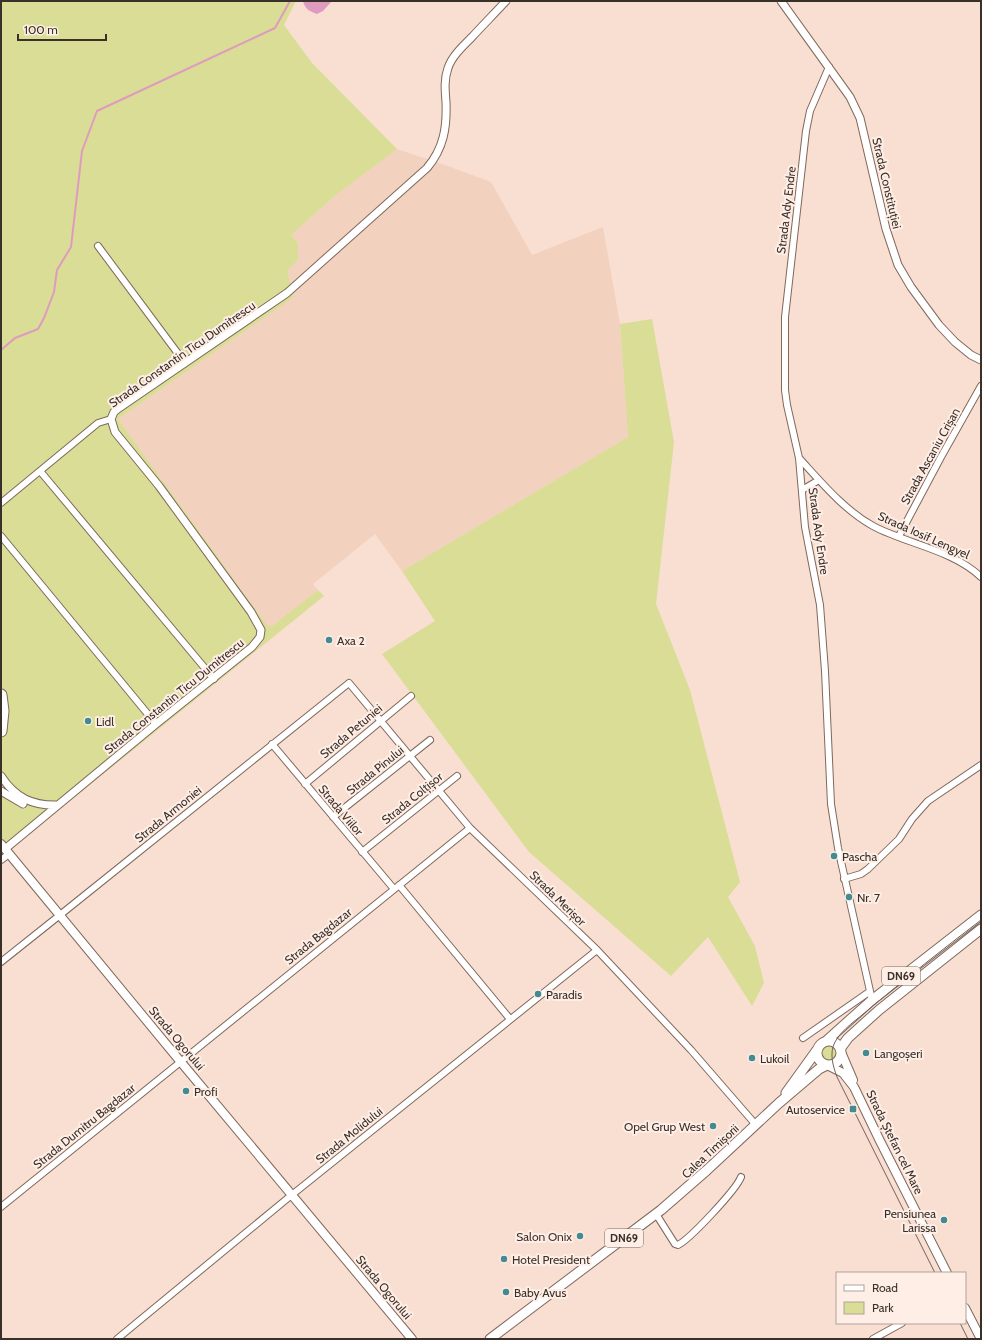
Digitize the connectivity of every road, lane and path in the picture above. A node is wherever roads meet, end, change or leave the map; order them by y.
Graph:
1 (506, 1) edge
2 (781, 1) edge
3 (829, 67) junction
4 (98, 246) dead end
5 (981, 360) edge
6 (185, 363) junction
7 (981, 386) edge
8 (111, 419) junction
9 (799, 458) junction
10 (40, 470) junction
11 (819, 480) junction
12 (802, 490) junction
13 (1, 503) edge
14 (1, 536) edge
15 (899, 536) junction
16 (981, 577) edge
17 (214, 679) junction
18 (349, 683) joint
19 (1, 695) edge
20 (411, 696) dead end
21 (381, 721) junction
22 (156, 724) junction
23 (1, 731) edge
24 (430, 740) dead end
25 (272, 744) junction
26 (410, 756) junction
27 (981, 764) edge
28 (1, 776) edge
29 (457, 776) dead end
30 (305, 784) junction
31 (1, 790) edge
32 (440, 790) junction
33 (46, 805) junction
34 (58, 805) junction
35 (333, 818) junction
36 (470, 828) junction
37 (362, 852) junction
38 (4, 853) edge
39 (844, 879) junction
40 (396, 887) junction
41 (60, 915) junction
42 (981, 915) edge
43 (981, 929) edge
44 (597, 950) junction
45 (1, 962) edge
46 (871, 996) junction
47 (510, 1019) junction
48 (803, 1038) dead end
49 (824, 1042) junction
50 (818, 1050) junction
51 (841, 1050) junction
52 (180, 1061) junction
53 (827, 1065) junction
54 (854, 1086) junction
55 (779, 1103) junction
56 (756, 1125) junction
57 (741, 1177) dead end
58 (292, 1195) junction
59 (1, 1207) edge
60 (656, 1214) junction
61 (946, 1272) edge
62 (966, 1310) edge
63 (513, 1321) junction
64 (900, 1324) edge
65 (117, 1339) edge
66 (412, 1339) edge
67 (483, 1339) edge
68 (490, 1339) edge
69 (874, 1339) edge
70 (981, 1339) edge

1 - 6 street, Strada Constantin Ticu Dumitrescu
2 - 3 street, Strada Constituției
3 - 5 street, Strada Constituției
3 - 9 street, Strada Ady Endre
4 - 6 street
6 - 8 street, Strada Constantin Ticu Dumitrescu
7 - 15 street, Strada Ascaniu Crișan
8 - 10 street
8 - 17 street, Strada Constantin Ticu Dumitrescu
9 - 11 street, Strada Iosif Lengyel
9 - 12 street, Strada Ady Endre
10 - 13 street
10 - 17 street
11 - 12 street
11 - 15 street, Strada Iosif Lengyel
12 - 39 street, Strada Ady Endre
14 - 22 street
15 - 16 street, Strada Iosif Lengyel
17 - 22 street, Strada Constantin Ticu Dumitrescu
18 - 21 street, Strada Merișor
18 - 25 street, Strada Armoniei
19 - 23 highway
20 - 21 street, Strada Petuniei
21 - 26 street, Strada Merișor
21 - 30 street, Strada Petuniei
22 - 34 street, Strada Constantin Ticu Dumitrescu
24 - 26 street, Strada Pinului
25 - 30 street, Strada Viilor
25 - 41 street, Strada Armoniei
26 - 32 street, Strada Merișor
26 - 35 street, Strada Pinului
27 - 39 street
28 - 33 street
29 - 32 street, Strada Colțișor
30 - 35 street, Strada Viilor
31 - 33 street
32 - 36 street, Strada Merișor
32 - 37 street, Strada Colțișor
33 - 34 street
34 - 38 street, Strada Constantin Ticu Dumitrescu
35 - 37 street, Strada Viilor
36 - 40 street, Strada Bagdazar
36 - 44 street, Strada Merișor
37 - 40 street, Strada Viilor
38 - 41 main road, Strada Ogorului
39 - 46 street, Strada Ady Endre
40 - 47 street, Strada Viilor
40 - 52 street, Strada Bagdazar
41 - 45 street, Strada Armoniei
41 - 52 main road, Strada Ogorului
42 - 46 main road, DN69
43 - 51 main road, DN69
44 - 47 street, Strada Molidului
44 - 56 street, Strada Merișor
46 - 48 street
46 - 49 main road, DN69
47 - 58 street, Strada Molidului
49 - 50 main road, DN69
49 - 51 main road
50 - 53 main road
50 - 55 main road, Calea Timișorii / DN69
51 - 53 main road, DN69
51 - 54 main road, Strada Ștefan cel Mare
52 - 58 main road, Strada Ogorului
52 - 59 street, Strada Dumitru Bagdazar
53 - 54 main road, Strada Ștefan cel Mare
53 - 55 main road, Calea Timișorii / DN69
54 - 61 main road, Strada Ștefan cel Mare
55 - 56 main road, Calea Timișorii / DN69
56 - 60 main road, Calea Timișorii / DN69
57 - 60 street
58 - 65 street, Strada Molidului
58 - 66 main road, Strada Ogorului
60 - 63 main road, Calea Timișorii / DN69
62 - 70 main road
63 - 67 main road, Calea Timișorii / DN69
63 - 68 main road, Calea Timișorii / DN69
64 - 69 street

